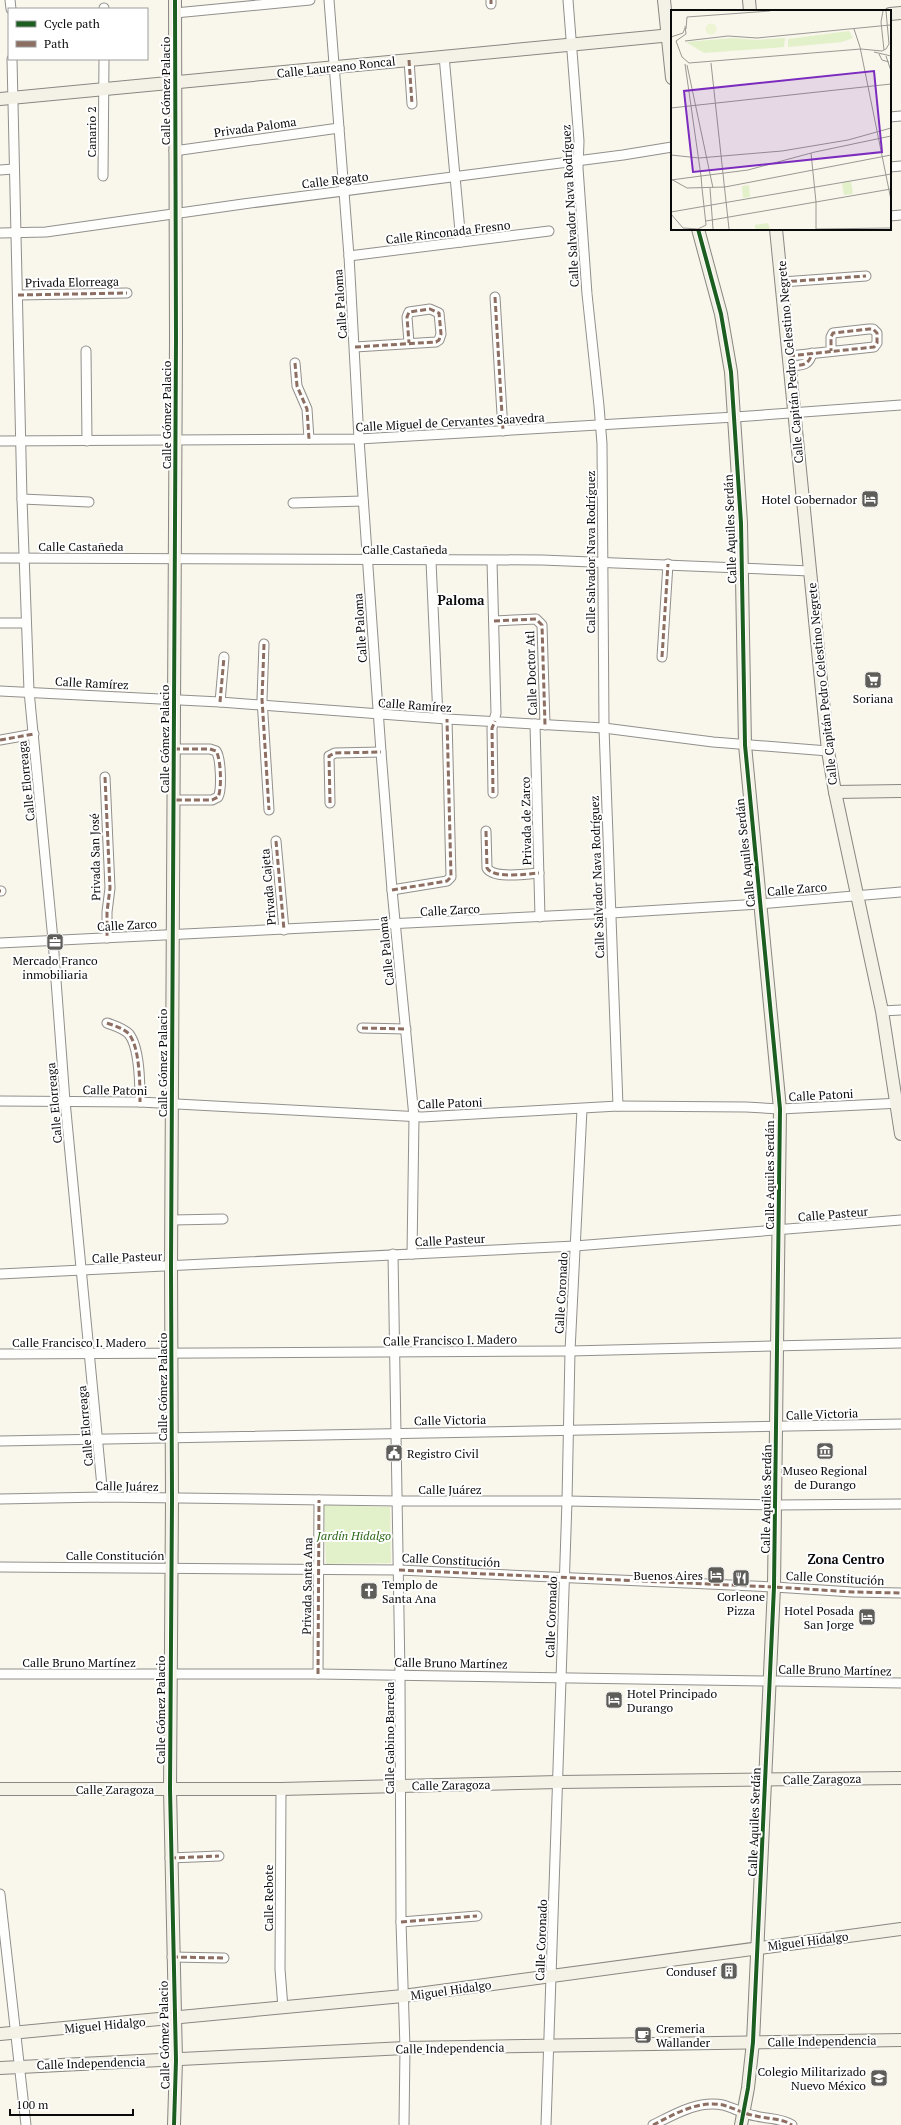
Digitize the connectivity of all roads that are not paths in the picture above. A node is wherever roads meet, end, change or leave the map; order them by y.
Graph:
1 (175, 0) edge
2 (310, 0) edge
3 (329, 0) edge
4 (568, 0) edge
5 (664, 0) edge
6 (749, 0) edge
7 (750, 10) edge
8 (175, 13) junction
9 (901, 13) edge
10 (891, 14) edge
11 (670, 35) edge
12 (572, 44) junction
13 (444, 56) junction
14 (671, 56) edge
15 (12, 60) edge
16 (104, 60) edge
17 (409, 60) junction
18 (334, 67) junction
19 (174, 84) junction
20 (103, 88) junction
21 (13, 98) junction
22 (0, 99) edge
23 (412, 104) dead end
24 (901, 116) edge
25 (891, 117) edge
26 (339, 128) junction
27 (671, 147) edge
28 (174, 151) junction
29 (578, 161) junction
30 (901, 166) edge
31 (891, 167) edge
32 (13, 169) junction
33 (0, 170) edge
34 (103, 176) dead end
35 (455, 177) junction
36 (344, 191) junction
37 (175, 215) junction
38 (901, 215) edge
39 (891, 216) edge
40 (698, 230) edge
41 (776, 230) edge
42 (549, 231) dead end
43 (15, 232) junction
44 (0, 233) edge
45 (461, 242) junction
46 (349, 256) junction
47 (866, 276) dead end
48 (782, 282) junction
49 (127, 293) dead end
50 (18, 295) junction
51 (495, 297) dead end
52 (409, 343) junction
53 (355, 347) junction
54 (86, 351) dead end
55 (831, 351) junction
56 (790, 361) junction
57 (295, 363) dead end
58 (901, 405) edge
59 (794, 413) junction
60 (735, 417) junction
61 (601, 425) junction
62 (503, 431) junction
63 (359, 439) junction
64 (176, 440) junction
65 (309, 440) junction
66 (0, 441) edge
67 (20, 441) junction
68 (87, 441) junction
69 (22, 499) junction
70 (363, 501) junction
71 (89, 502) dead end
72 (293, 503) dead end
73 (0, 558) edge
74 (24, 558) junction
75 (175, 559) junction
76 (367, 561) junction
77 (431, 561) junction
78 (492, 561) junction
79 (602, 561) junction
80 (668, 564) junction
81 (742, 568) junction
82 (810, 571) junction
83 (494, 621) junction
84 (0, 623) edge
85 (26, 623) junction
86 (264, 644) dead end
87 (224, 657) dead end
88 (662, 657) dead end
89 (0, 691) edge
90 (30, 692) junction
91 (173, 699) junction
92 (220, 702) junction
93 (262, 705) junction
94 (378, 714) junction
95 (442, 719) junction
96 (495, 721) junction
97 (540, 724) junction
98 (604, 728) junction
99 (34, 734) junction
100 (0, 740) edge
101 (745, 745) junction
102 (174, 749) junction
103 (828, 751) junction
104 (381, 752) junction
105 (105, 777) dead end
106 (901, 791) edge
107 (493, 792) dead end
108 (834, 792) junction
109 (174, 800) junction
110 (330, 803) dead end
111 (269, 810) dead end
112 (486, 831) dead end
113 (276, 841) dead end
114 (539, 873) junction
115 (394, 890) junction
116 (901, 892) edge
117 (858, 896) junction
118 (760, 904) junction
119 (611, 913) junction
120 (540, 917) junction
121 (395, 925) junction
122 (284, 930) junction
123 (173, 935) junction
124 (107, 938) junction
125 (53, 940) junction
126 (0, 943) edge
127 (901, 1010) edge
128 (882, 1011) junction
129 (107, 1023) dead end
130 (362, 1028) dead end
131 (406, 1029) junction
132 (0, 1101) edge
133 (65, 1101) junction
134 (140, 1102) junction
135 (899, 1103) edge
136 (172, 1104) junction
137 (618, 1106) junction
138 (582, 1109) junction
139 (780, 1109) junction
140 (414, 1117) junction
141 (901, 1134) edge
142 (223, 1219) dead end
143 (172, 1220) junction
144 (901, 1220) edge
145 (779, 1231) junction
146 (575, 1246) junction
147 (393, 1254) junction
148 (412, 1254) junction
149 (171, 1267) junction
150 (82, 1271) junction
151 (0, 1274) edge
152 (901, 1343) edge
153 (777, 1346) junction
154 (570, 1351) junction
155 (90, 1353) junction
156 (395, 1353) junction
157 (0, 1354) edge
158 (172, 1354) junction
159 (901, 1424) edge
160 (777, 1428) junction
161 (568, 1429) junction
162 (397, 1433) junction
163 (172, 1437) junction
164 (98, 1439) junction
165 (0, 1442) edge
166 (103, 1497) junction
167 (0, 1498) edge
168 (172, 1499) junction
169 (319, 1500) junction
170 (398, 1501) junction
171 (567, 1501) junction
172 (901, 1504) edge
173 (776, 1505) junction
174 (0, 1567) edge
175 (172, 1567) junction
176 (320, 1568) junction
177 (399, 1570) junction
178 (564, 1578) junction
179 (774, 1587) junction
180 (901, 1593) edge
181 (0, 1674) edge
182 (170, 1674) junction
183 (318, 1674) junction
184 (400, 1675) junction
185 (561, 1677) junction
186 (769, 1681) junction
187 (901, 1682) edge
188 (901, 1778) edge
189 (765, 1780) junction
190 (558, 1782) junction
191 (402, 1786) junction
192 (0, 1789) edge
193 (170, 1789) junction
194 (281, 1789) junction
195 (219, 1856) dead end
196 (170, 1858) junction
197 (0, 1894) edge
198 (477, 1916) dead end
199 (401, 1922) junction
200 (901, 1929) edge
201 (759, 1948) junction
202 (172, 1957) junction
203 (224, 1958) dead end
204 (552, 1976) junction
205 (403, 1996) junction
206 (283, 2008) junction
207 (175, 2019) junction
208 (16, 2032) junction
209 (0, 2034) edge
210 (901, 2040) edge
211 (753, 2042) junction
212 (549, 2045) junction
213 (405, 2048) junction
214 (176, 2060) junction
215 (20, 2066) junction
216 (0, 2068) edge
217 (744, 2113) junction
218 (26, 2125) edge
219 (174, 2125) edge
220 (404, 2125) edge
221 (546, 2125) edge
222 (653, 2125) edge
223 (741, 2125) edge
224 (792, 2125) edge

1 - 8 street, Calle Gómez Palacio
2 - 8 street
3 - 18 street, Calle Paloma
4 - 12 street, Calle Salvador Nava Rodríguez
5 - 11 street
6 - 7 street
8 - 19 street, Calle Gómez Palacio
9 - 10 street
11 - 12 street, Calle Laureano Roncal
11 - 14 street
12 - 13 street, Calle Laureano Roncal
12 - 29 street, Calle Salvador Nava Rodríguez
13 - 17 street, Calle Laureano Roncal
13 - 35 street
15 - 21 street, Calle Elorreaga
16 - 20 street, Canario 2
17 - 18 street, Calle Laureano Roncal
17 - 23 street
18 - 19 street, Calle Laureano Roncal
18 - 26 street, Calle Paloma
19 - 20 street, Calle Laureano Roncal
19 - 28 street, Calle Gómez Palacio
20 - 21 street, Calle Laureano Roncal
20 - 34 street, Canario 2
21 - 22 street, Calle Laureano Roncal
21 - 32 street, Calle Elorreaga
24 - 25 street
26 - 28 street, Privada Paloma
26 - 36 street, Calle Paloma
27 - 29 street, Calle Regato
28 - 37 street, Calle Gómez Palacio
29 - 35 street, Calle Regato
29 - 61 street, Calle Salvador Nava Rodríguez
30 - 31 street
32 - 33 street
32 - 43 street, Calle Elorreaga
35 - 36 street, Calle Regato
35 - 45 street
36 - 37 street, Calle Regato
36 - 46 street, Calle Paloma
37 - 43 street, Calle Regato
37 - 64 street, Calle Gómez Palacio
38 - 39 street
40 - 60 street, Calle Aquiles Serdán
41 - 48 street, Calle Capitán Pedro Celestino Negrete
42 - 45 street, Calle Rinconada Fresno
43 - 44 street, Calle Regato
43 - 50 street, Calle Elorreaga
45 - 46 street, Calle Rinconada Fresno
46 - 53 street, Calle Paloma
47 - 48 street
48 - 56 street, Calle Capitán Pedro Celestino Negrete
49 - 50 street, Privada Elorreaga
50 - 67 street, Calle Elorreaga
51 - 62 street
52 - 52 street
52 - 53 street
53 - 63 street, Calle Paloma
54 - 68 street
55 - 55 street
55 - 56 street
56 - 59 street, Calle Capitán Pedro Celestino Negrete
57 - 65 street
58 - 59 street, Calle Miguel de Cervantes Saavedra
59 - 60 street, Calle Miguel de Cervantes Saavedra
59 - 82 street, Calle Capitán Pedro Celestino Negrete
60 - 61 street, Calle Miguel de Cervantes Saavedra
60 - 81 street, Calle Aquiles Serdán
61 - 62 street, Calle Miguel de Cervantes Saavedra
61 - 79 street, Calle Salvador Nava Rodríguez
62 - 63 street, Calle Miguel de Cervantes Saavedra
63 - 65 street, Calle Miguel de Cervantes Saavedra
63 - 70 street, Calle Paloma
64 - 65 street, Calle Miguel de Cervantes Saavedra
64 - 68 street, Calle Miguel de Cervantes Saavedra
64 - 75 street, Calle Gómez Palacio
66 - 67 street, Calle Miguel de Cervantes Saavedra
67 - 68 street, Calle Miguel de Cervantes Saavedra
67 - 69 street, Calle Elorreaga
69 - 71 street
69 - 74 street, Calle Elorreaga
70 - 72 street
70 - 76 street, Calle Paloma
73 - 74 street, Calle Castañeda
74 - 75 street, Calle Castañeda
74 - 85 street, Calle Elorreaga
75 - 76 street, Calle Castañeda
75 - 91 street, Calle Gómez Palacio
76 - 77 street, Calle Castañeda
76 - 94 street, Calle Paloma
77 - 78 street, Calle Castañeda
77 - 95 street
78 - 79 street, Calle Castañeda
78 - 83 street
79 - 80 street, Calle Castañeda
79 - 98 street, Calle Salvador Nava Rodríguez
80 - 81 street, Calle Castañeda
80 - 88 street
81 - 82 street, Calle Castañeda
81 - 101 street, Calle Aquiles Serdán
82 - 103 street, Calle Capitán Pedro Celestino Negrete
83 - 96 street
83 - 97 street, Calle Doctor Atl
84 - 85 street
85 - 90 street, Calle Elorreaga
86 - 93 street
87 - 92 street
89 - 90 street, Calle Ramírez
90 - 91 street, Calle Ramírez
90 - 99 street, Calle Elorreaga
91 - 92 street, Calle Ramírez
91 - 102 street, Calle Gómez Palacio
92 - 93 street, Calle Ramírez
93 - 94 street, Calle Ramírez
93 - 111 street
94 - 95 street, Calle Ramírez
94 - 104 street, Calle Paloma
95 - 96 street, Calle Ramírez
95 - 115 street
96 - 97 street, Calle Ramírez
96 - 107 street
97 - 98 street, Calle Ramírez
97 - 114 street, Privada de Zarco
98 - 101 street, Calle Ramírez
98 - 119 street, Calle Salvador Nava Rodríguez
99 - 100 street
99 - 125 street, Calle Elorreaga
101 - 103 street, Calle Ramírez
101 - 118 street, Calle Aquiles Serdán
102 - 109 street, Calle Gómez Palacio
102 - 109 street
103 - 108 street, Calle Capitán Pedro Celestino Negrete
104 - 110 street
104 - 115 street, Calle Paloma
105 - 124 street, Privada San José
106 - 108 street
108 - 117 street, Calle Capitán Pedro Celestino Negrete
109 - 123 street, Calle Gómez Palacio
112 - 114 street
113 - 122 street, Privada Cajeta
114 - 120 street, Privada de Zarco
115 - 121 street, Calle Paloma
116 - 117 street, Calle Zarco
117 - 118 street, Calle Zarco
117 - 128 street, Calle Capitán Pedro Celestino Negrete
118 - 119 street, Calle Zarco
118 - 139 street, Calle Aquiles Serdán
119 - 120 street, Calle Zarco
119 - 137 street, Calle Salvador Nava Rodríguez
120 - 121 street, Calle Zarco
121 - 122 street, Calle Zarco
121 - 131 street, Calle Paloma
122 - 123 street, Calle Zarco
123 - 124 street, Calle Zarco
123 - 136 street, Calle Gómez Palacio
124 - 125 street, Calle Zarco
125 - 126 street, Calle Zarco
125 - 133 street, Calle Elorreaga
127 - 128 street
128 - 135 street, Calle Capitán Pedro Celestino Negrete
129 - 134 street
130 - 131 street
131 - 140 street, Calle Paloma
132 - 133 street, Calle Patoni
133 - 134 street, Calle Patoni
133 - 150 street, Calle Elorreaga
134 - 136 street, Calle Patoni
135 - 139 street, Calle Patoni
135 - 141 street, Calle Capitán Pedro Celestino Negrete
136 - 140 street, Calle Patoni
136 - 143 street, Calle Gómez Palacio
137 - 138 street, Calle Patoni
137 - 139 street, Calle Patoni
138 - 140 street, Calle Patoni
138 - 146 street, Calle Coronado
139 - 145 street, Calle Aquiles Serdán
140 - 148 street, Calle Paloma
142 - 143 street
143 - 149 street, Calle Gómez Palacio
144 - 145 street, Calle Pasteur
145 - 146 street, Calle Pasteur
145 - 153 street, Calle Aquiles Serdán
146 - 148 street, Calle Pasteur
146 - 154 street, Calle Coronado
147 - 148 street, Calle Pasteur
147 - 149 street, Calle Pasteur
147 - 156 street, Calle Gabino Barreda
149 - 150 street, Calle Pasteur
149 - 158 street, Calle Gómez Palacio
150 - 151 street, Calle Pasteur
150 - 155 street, Calle Elorreaga
152 - 153 street, Calle Francisco I. Madero
153 - 154 street, Calle Francisco I. Madero
153 - 160 street, Calle Aquiles Serdán
154 - 156 street, Calle Francisco I. Madero
154 - 161 street, Calle Coronado
155 - 157 street, Calle Francisco I. Madero
155 - 158 street, Calle Francisco I. Madero
155 - 164 street, Calle Elorreaga
156 - 158 street, Calle Francisco I. Madero
156 - 162 street, Calle Gabino Barreda
158 - 163 street, Calle Gómez Palacio
159 - 160 street, Calle Victoria
160 - 161 street, Calle Victoria
160 - 173 street, Calle Aquiles Serdán
161 - 162 street, Calle Victoria
161 - 171 street, Calle Coronado
162 - 163 street, Calle Victoria
162 - 170 street, Calle Gabino Barreda
163 - 164 street, Calle Victoria
163 - 168 street, Calle Gómez Palacio
164 - 165 street, Calle Victoria
164 - 166 street, Calle Elorreaga
166 - 167 street, Calle Juárez
166 - 168 street, Calle Juárez
168 - 169 street, Calle Juárez
168 - 175 street, Calle Gómez Palacio
169 - 170 street, Calle Juárez
169 - 176 street, Privada Santa Ana
170 - 171 street, Calle Juárez
170 - 177 street, Calle Gabino Barreda
171 - 173 street, Calle Juárez
171 - 178 street, Calle Coronado
172 - 173 street, Calle Juárez
173 - 179 street, Calle Aquiles Serdán
174 - 175 street, Calle Constitución
175 - 176 street, Calle Constitución
175 - 182 street, Calle Gómez Palacio
176 - 177 street, Calle Constitución
176 - 183 street, Privada Santa Ana
177 - 178 street, Calle Constitución
177 - 184 street, Calle Gabino Barreda
178 - 179 street, Calle Constitución
178 - 185 street, Calle Coronado
179 - 180 street, Calle Constitución
179 - 186 street, Calle Aquiles Serdán
181 - 182 street, Calle Bruno Martínez
182 - 183 street, Calle Bruno Martínez
182 - 193 street, Calle Gómez Palacio
183 - 184 street, Calle Bruno Martínez
184 - 185 street, Calle Bruno Martínez
184 - 191 street, Calle Gabino Barreda
185 - 186 street, Calle Bruno Martínez
185 - 190 street, Calle Coronado
186 - 187 street, Calle Bruno Martínez
186 - 189 street, Calle Aquiles Serdán
188 - 189 street, Calle Zaragoza
189 - 190 street, Calle Zaragoza
189 - 201 street, Calle Aquiles Serdán
190 - 191 street, Calle Zaragoza
190 - 204 street, Calle Coronado
191 - 194 street, Calle Zaragoza
191 - 199 street, Calle Gabino Barreda
192 - 193 street, Calle Zaragoza
193 - 194 street, Calle Zaragoza
193 - 196 street, Calle Gómez Palacio
194 - 206 street, Calle Rebote
195 - 196 street
196 - 202 street, Calle Gómez Palacio
197 - 208 street
198 - 199 street
199 - 205 street, Calle Gabino Barreda
200 - 201 street, Miguel Hidalgo
201 - 204 street, Miguel Hidalgo
201 - 211 street, Calle Aquiles Serdán
202 - 203 street
202 - 207 street, Calle Gómez Palacio
204 - 205 street, Miguel Hidalgo
204 - 212 street, Calle Coronado
205 - 206 street, Miguel Hidalgo
205 - 213 street, Calle Gabino Barreda
206 - 207 street, Miguel Hidalgo
207 - 208 street, Miguel Hidalgo
207 - 214 street, Calle Gómez Palacio
208 - 209 street, Miguel Hidalgo
208 - 215 street
210 - 211 street, Calle Independencia
211 - 212 street, Calle Independencia
211 - 217 street, Calle Aquiles Serdán
212 - 213 street, Calle Independencia
212 - 221 street, Calle Coronado
213 - 214 street, Calle Independencia
213 - 220 street, Calle Gabino Barreda
214 - 215 street, Calle Independencia
214 - 219 street, Calle Gómez Palacio
215 - 216 street, Calle Independencia
215 - 218 street
217 - 222 street
217 - 223 street, Calle Aquiles Serdán
217 - 224 street

